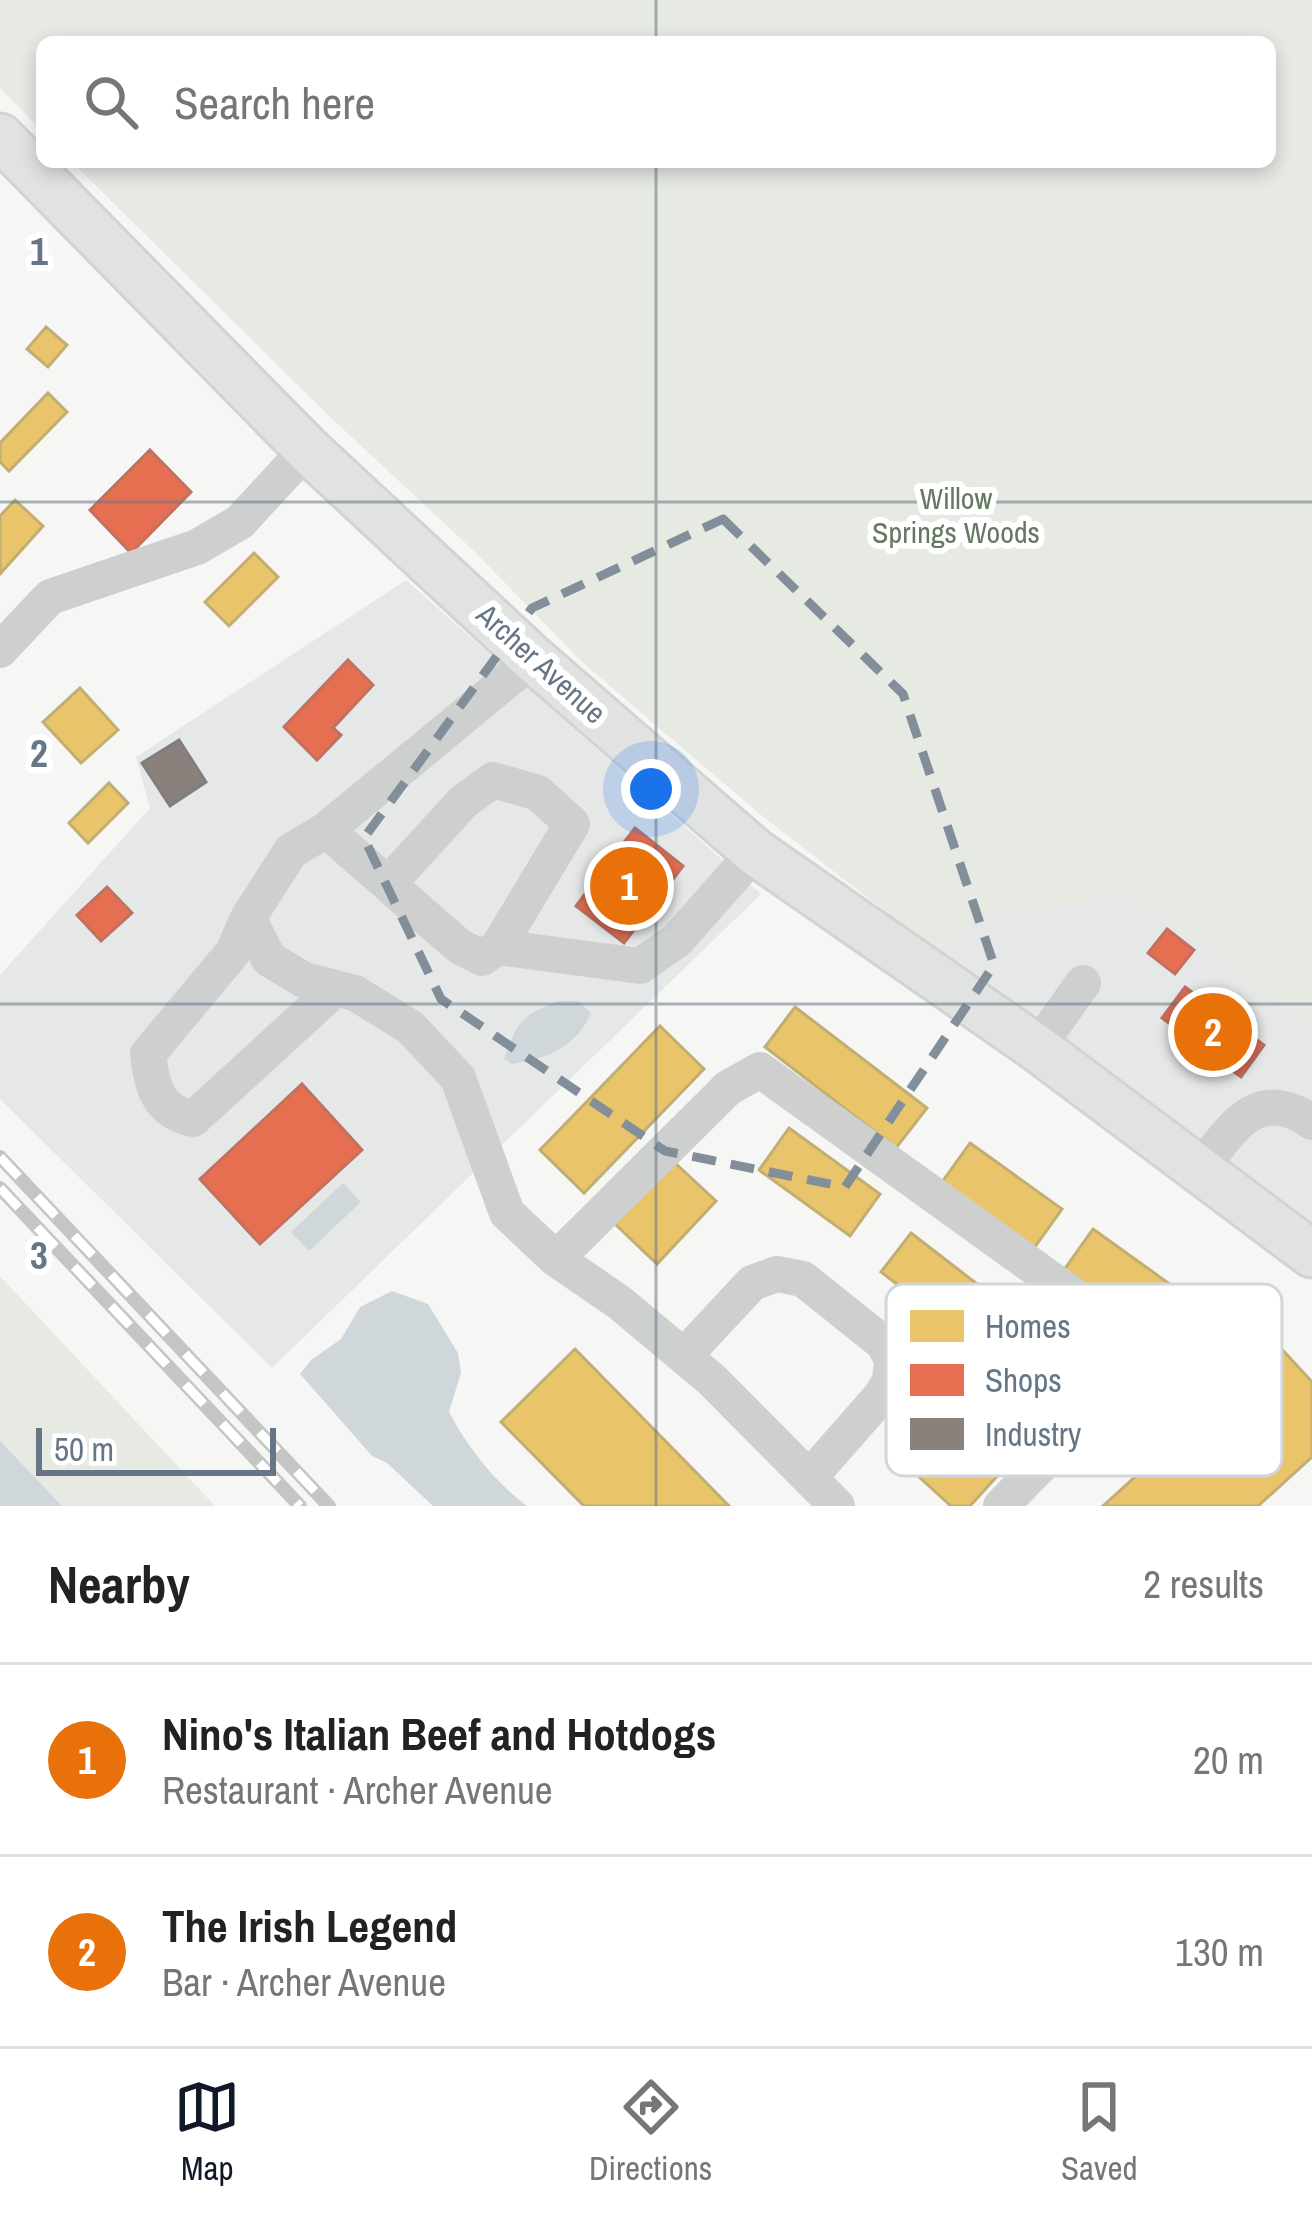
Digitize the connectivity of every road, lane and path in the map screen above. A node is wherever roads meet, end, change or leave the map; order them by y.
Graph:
1 (0, 137) edge
2 (307, 449) junction
3 (0, 650) edge
4 (533, 658) junction
5 (326, 830) junction
6 (755, 852) junction
7 (388, 884) junction
8 (248, 918) junction
9 (498, 946) junction
10 (1083, 983) dead end
11 (336, 988) junction
12 (1037, 1048) junction
13 (1312, 1122) edge
14 (1199, 1171) junction
15 (1312, 1254) edge
16 (556, 1259) junction
17 (1057, 1284) edge
18 (886, 1348) edge
19 (684, 1356) junction
20 (886, 1388) edge
21 (1030, 1476) edge
22 (808, 1478) junction
23 (837, 1506) edge
24 (1001, 1506) edge

1 - 2 main road, Archer Avenue
2 - 3 lane
2 - 4 main road, Archer Avenue
4 - 5 lane
4 - 6 main road, Archer Avenue
5 - 7 lane
5 - 8 lane
6 - 9 lane
6 - 12 main road, Archer Avenue
7 - 9 lane
7 - 9 lane
8 - 11 lane
8 - 11 lane
10 - 12 lane
11 - 16 lane
12 - 14 main road, Archer Avenue
13 - 14 lane
14 - 15 main road, Archer Avenue
16 - 17 lane
16 - 19 lane
18 - 19 lane
19 - 22 lane
20 - 22 lane
21 - 24 lane
22 - 23 lane

